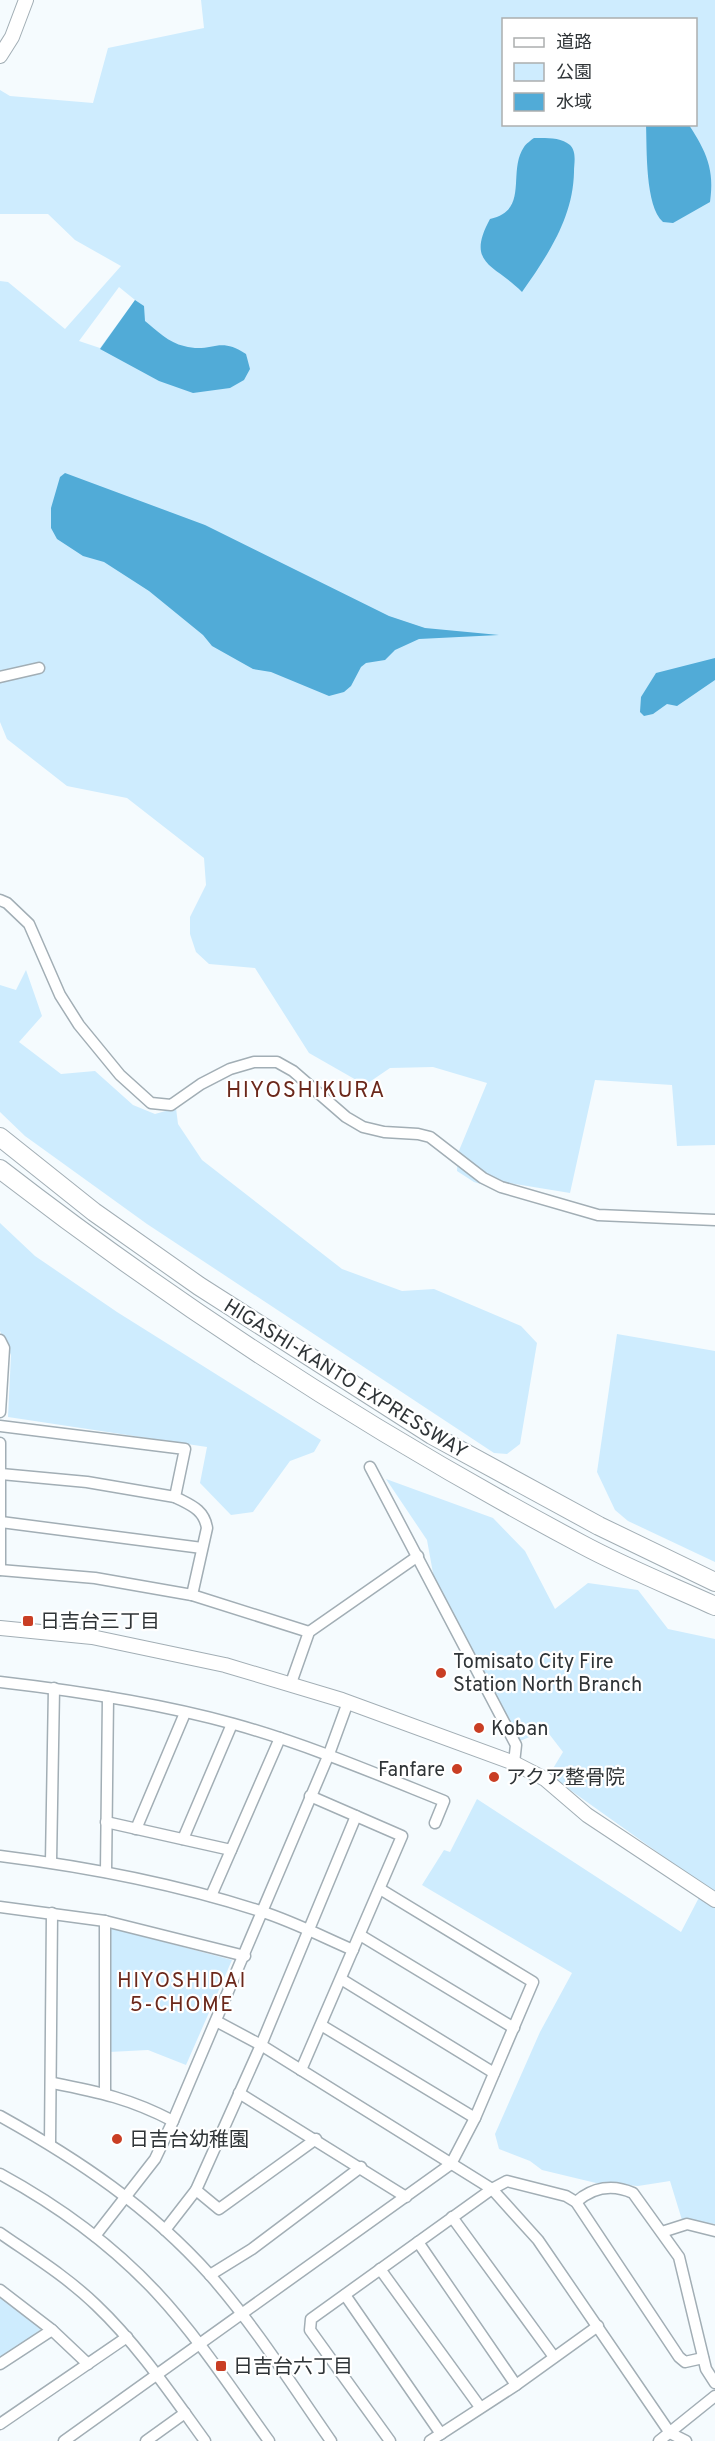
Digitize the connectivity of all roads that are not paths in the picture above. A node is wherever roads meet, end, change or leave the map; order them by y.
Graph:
1 (26, 0) edge
2 (0, 56) edge
3 (39, 668) dead end
4 (0, 677) edge
5 (0, 900) edge
6 (0, 1137) edge
7 (0, 1169) edge
8 (715, 1220) edge
9 (0, 1340) edge
10 (0, 1388) edge
11 (0, 1412) edge
12 (0, 1426) edge
13 (0, 1443) edge
14 (370, 1467) dead end
15 (1, 1474) edge
16 (175, 1497) junction
17 (1, 1522) edge
18 (202, 1548) junction
19 (418, 1556) junction
20 (0, 1570) edge
21 (715, 1582) edge
22 (192, 1595) junction
23 (715, 1606) edge
24 (0, 1628) edge
25 (309, 1632) junction
26 (0, 1682) edge
27 (291, 1683) junction
28 (54, 1688) junction
29 (108, 1697) junction
30 (348, 1702) junction
31 (185, 1713) junction
32 (232, 1724) junction
33 (280, 1738) junction
34 (329, 1754) junction
35 (514, 1762) junction
36 (310, 1796) junction
37 (356, 1816) junction
38 (106, 1822) junction
39 (435, 1823) dead end
40 (136, 1829) junction
41 (183, 1839) junction
42 (231, 1850) junction
43 (0, 1856) edge
44 (51, 1862) junction
45 (106, 1872) junction
46 (380, 1889) junction
47 (211, 1896) junction
48 (715, 1900) edge
49 (0, 1907) edge
50 (263, 1912) junction
51 (52, 1913) junction
52 (105, 1921) junction
53 (307, 1930) junction
54 (360, 1935) junction
55 (353, 1950) junction
56 (245, 1956) junction
57 (341, 1979) junction
58 (216, 2020) junction
59 (321, 2025) junction
60 (514, 2028) junction
61 (261, 2045) junction
62 (301, 2070) junction
63 (494, 2073) junction
64 (53, 2084) junction
65 (105, 2093) junction
66 (239, 2093) junction
67 (0, 2116) edge
68 (475, 2118) junction
69 (174, 2121) junction
70 (316, 2139) junction
71 (50, 2144) junction
72 (451, 2164) junction
73 (361, 2167) junction
74 (0, 2174) edge
75 (492, 2189) junction
76 (196, 2190) junction
77 (128, 2197) junction
78 (406, 2197) junction
79 (576, 2202) junction
80 (452, 2217) junction
81 (165, 2230) junction
82 (715, 2231) edge
83 (662, 2232) junction
84 (0, 2233) edge
85 (95, 2236) junction
86 (418, 2242) junction
87 (380, 2269) junction
88 (210, 2275) junction
89 (0, 2290) edge
90 (345, 2295) junction
91 (240, 2314) junction
92 (598, 2326) junction
93 (52, 2330) junction
94 (127, 2337) junction
95 (199, 2344) junction
96 (554, 2357) junction
97 (703, 2358) junction
98 (0, 2364) edge
99 (88, 2364) junction
100 (157, 2374) junction
101 (715, 2383) edge
102 (516, 2385) junction
103 (715, 2396) edge
104 (480, 2407) junction
105 (185, 2413) junction
106 (0, 2424) edge
107 (670, 2433) junction
108 (441, 2434) junction
109 (64, 2441) edge
110 (146, 2441) edge
111 (205, 2441) edge
112 (269, 2441) edge
113 (331, 2441) edge
114 (390, 2441) edge
115 (430, 2441) edge
116 (659, 2441) edge
117 (686, 2441) edge

1 - 2 street
3 - 4 street
5 - 8 street
6 - 21 highway, HIGASHI-KANTO EXPRESSWAY
7 - 23 highway, HIGASHI-KANTO EXPRESSWAY
9 - 10 street
10 - 11 street
12 - 16 street
13 - 15 street
14 - 19 street
15 - 16 street
15 - 17 street
16 - 18 street
17 - 18 street
17 - 20 street
18 - 22 street
19 - 25 street
19 - 35 street
20 - 22 street
22 - 25 street
24 - 27 street
25 - 27 street
26 - 28 street
27 - 30 street
28 - 29 street
28 - 44 street
29 - 31 street
29 - 38 street
30 - 34 street
30 - 35 street
31 - 32 street
31 - 40 street
32 - 33 street
32 - 41 street
33 - 34 street
33 - 42 street
34 - 36 street
34 - 39 street
35 - 48 street
36 - 37 street
36 - 50 street
37 - 46 street
37 - 53 street
38 - 40 street
38 - 45 street
40 - 41 street
41 - 42 street
42 - 47 street
43 - 44 street
44 - 45 street
45 - 47 street
46 - 54 street
46 - 60 street
47 - 50 street
49 - 51 street
50 - 53 street
50 - 56 street
51 - 52 street
51 - 64 street
52 - 56 street
52 - 65 street
53 - 55 street
53 - 61 street
54 - 55 street
54 - 60 street
55 - 57 street
56 - 58 street
57 - 59 street
57 - 63 street
58 - 61 street
58 - 69 street
59 - 62 street
59 - 68 street
60 - 63 street
61 - 62 street
61 - 66 street
62 - 72 street
63 - 68 street
64 - 65 street
64 - 71 street
65 - 69 street
66 - 70 street
66 - 76 street
67 - 71 street
68 - 72 street
69 - 77 street
70 - 73 street
70 - 76 street
71 - 77 street
72 - 75 street
72 - 78 street
73 - 78 street
73 - 88 street
74 - 85 street
75 - 79 street
75 - 80 street
75 - 92 street
76 - 81 street
77 - 81 street
77 - 85 street
78 - 91 street
79 - 83 street
79 - 97 street
80 - 86 street
80 - 96 street
81 - 88 street
82 - 83 street
83 - 97 street
84 - 94 street
85 - 95 street
86 - 87 street
86 - 102 street
87 - 90 street
87 - 104 street
88 - 91 street
89 - 93 street
90 - 108 street
90 - 114 street
91 - 95 street
91 - 113 street
92 - 96 street
92 - 107 street
93 - 98 street
93 - 99 street
94 - 99 street
94 - 100 street
95 - 100 street
95 - 112 street
96 - 102 street
97 - 101 street
99 - 106 street
100 - 105 street
100 - 109 street
102 - 104 street
103 - 107 street
104 - 108 street
105 - 110 street
105 - 111 street
107 - 116 street
107 - 117 street
108 - 115 street

